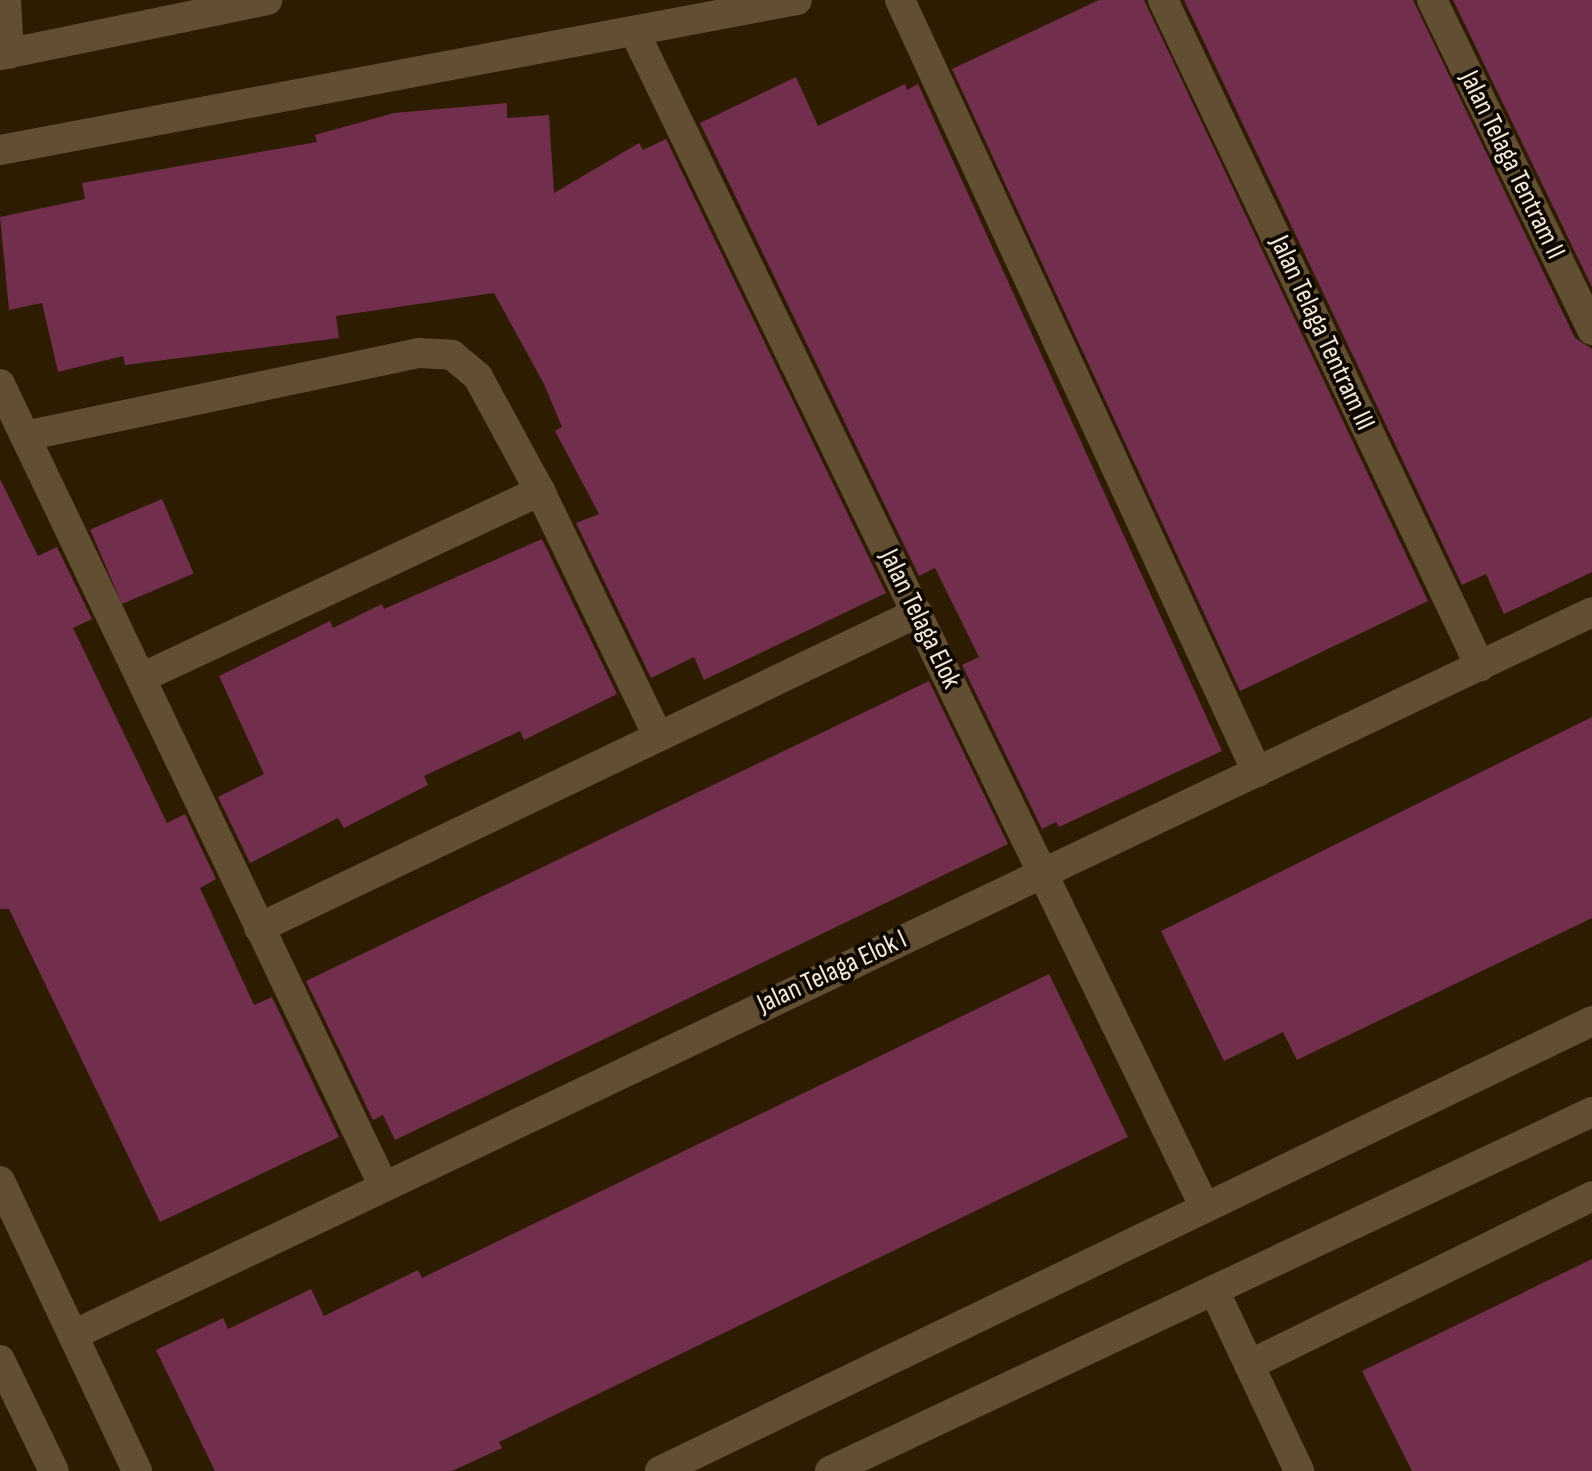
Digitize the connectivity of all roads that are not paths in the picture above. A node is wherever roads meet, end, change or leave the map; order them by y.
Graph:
1 (6, 0) edge
2 (268, 0) edge
3 (797, 0) edge
4 (900, 0) edge
5 (1163, 0) edge
6 (1432, 0) edge
7 (634, 31) junction
8 (4, 54) edge
9 (0, 150) edge
10 (1592, 330) edge
11 (0, 384) edge
12 (25, 436) junction
13 (540, 491) junction
14 (1592, 612) edge
15 (918, 613) junction
16 (1480, 666) junction
17 (141, 678) junction
18 (658, 736) junction
19 (1257, 772) junction
20 (1043, 873) junction
21 (260, 928) junction
22 (1592, 1021) edge
23 (1592, 1112) edge
24 (0, 1181) edge
25 (384, 1187) junction
26 (1592, 1196) edge
27 (1206, 1208) junction
28 (1214, 1290) junction
29 (73, 1336) junction
30 (0, 1360) edge
31 (1249, 1364) junction
32 (54, 1471) edge
33 (137, 1471) edge
34 (660, 1471) edge
35 (830, 1471) edge
36 (1300, 1471) edge

1 - 8 street
2 - 8 street
3 - 7 street
4 - 19 street
5 - 16 street, Jalan Telaga Tentram III
6 - 10 street, Jalan Telaga Tentram II
7 - 9 street
7 - 15 street, Jalan Telaga Elok
11 - 12 street
12 - 13 street
12 - 17 street
13 - 17 street
13 - 18 street
14 - 16 street, Jalan Telaga Elok I
15 - 18 street
15 - 20 street, Jalan Telaga Elok
16 - 19 street, Jalan Telaga Elok I
17 - 21 street
18 - 21 street
19 - 20 street, Jalan Telaga Elok I
20 - 25 street, Jalan Telaga Elok I
20 - 27 street, Jalan Telaga Elok
21 - 25 street
22 - 27 street
23 - 28 street
24 - 29 street
25 - 29 street, Jalan Telaga Elok I
26 - 31 street
27 - 34 street
28 - 31 street
28 - 35 street
29 - 33 street
30 - 32 street
31 - 36 street

